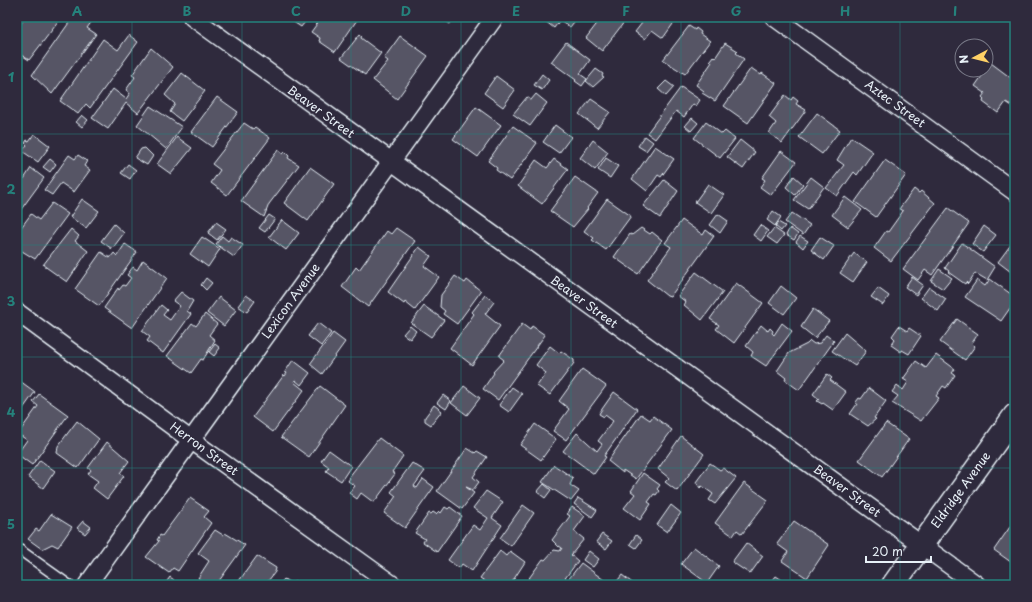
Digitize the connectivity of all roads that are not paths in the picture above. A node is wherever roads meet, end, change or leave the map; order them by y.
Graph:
1 (192, 17) edge
2 (495, 17) edge
3 (774, 17) edge
4 (391, 162) junction
5 (1015, 192) edge
6 (17, 312) edge
7 (1015, 415) edge
8 (191, 440) junction
9 (921, 545) junction
10 (17, 548) edge
11 (69, 585) edge
12 (87, 585) edge
13 (392, 585) edge
14 (893, 585) edge
15 (977, 585) edge

1 - 4 street, Beaver Street
2 - 4 street, Lexicon Avenue
3 - 5 street, Aztec Street
4 - 8 street, Lexicon Avenue
4 - 9 street, Beaver Street
6 - 8 street, Herron Street
7 - 9 street, Eldridge Avenue
8 - 12 street, Lexicon Avenue
8 - 13 street, Herron Street
9 - 14 street, Eldridge Avenue
9 - 15 street, Beaver Street
10 - 11 lane

